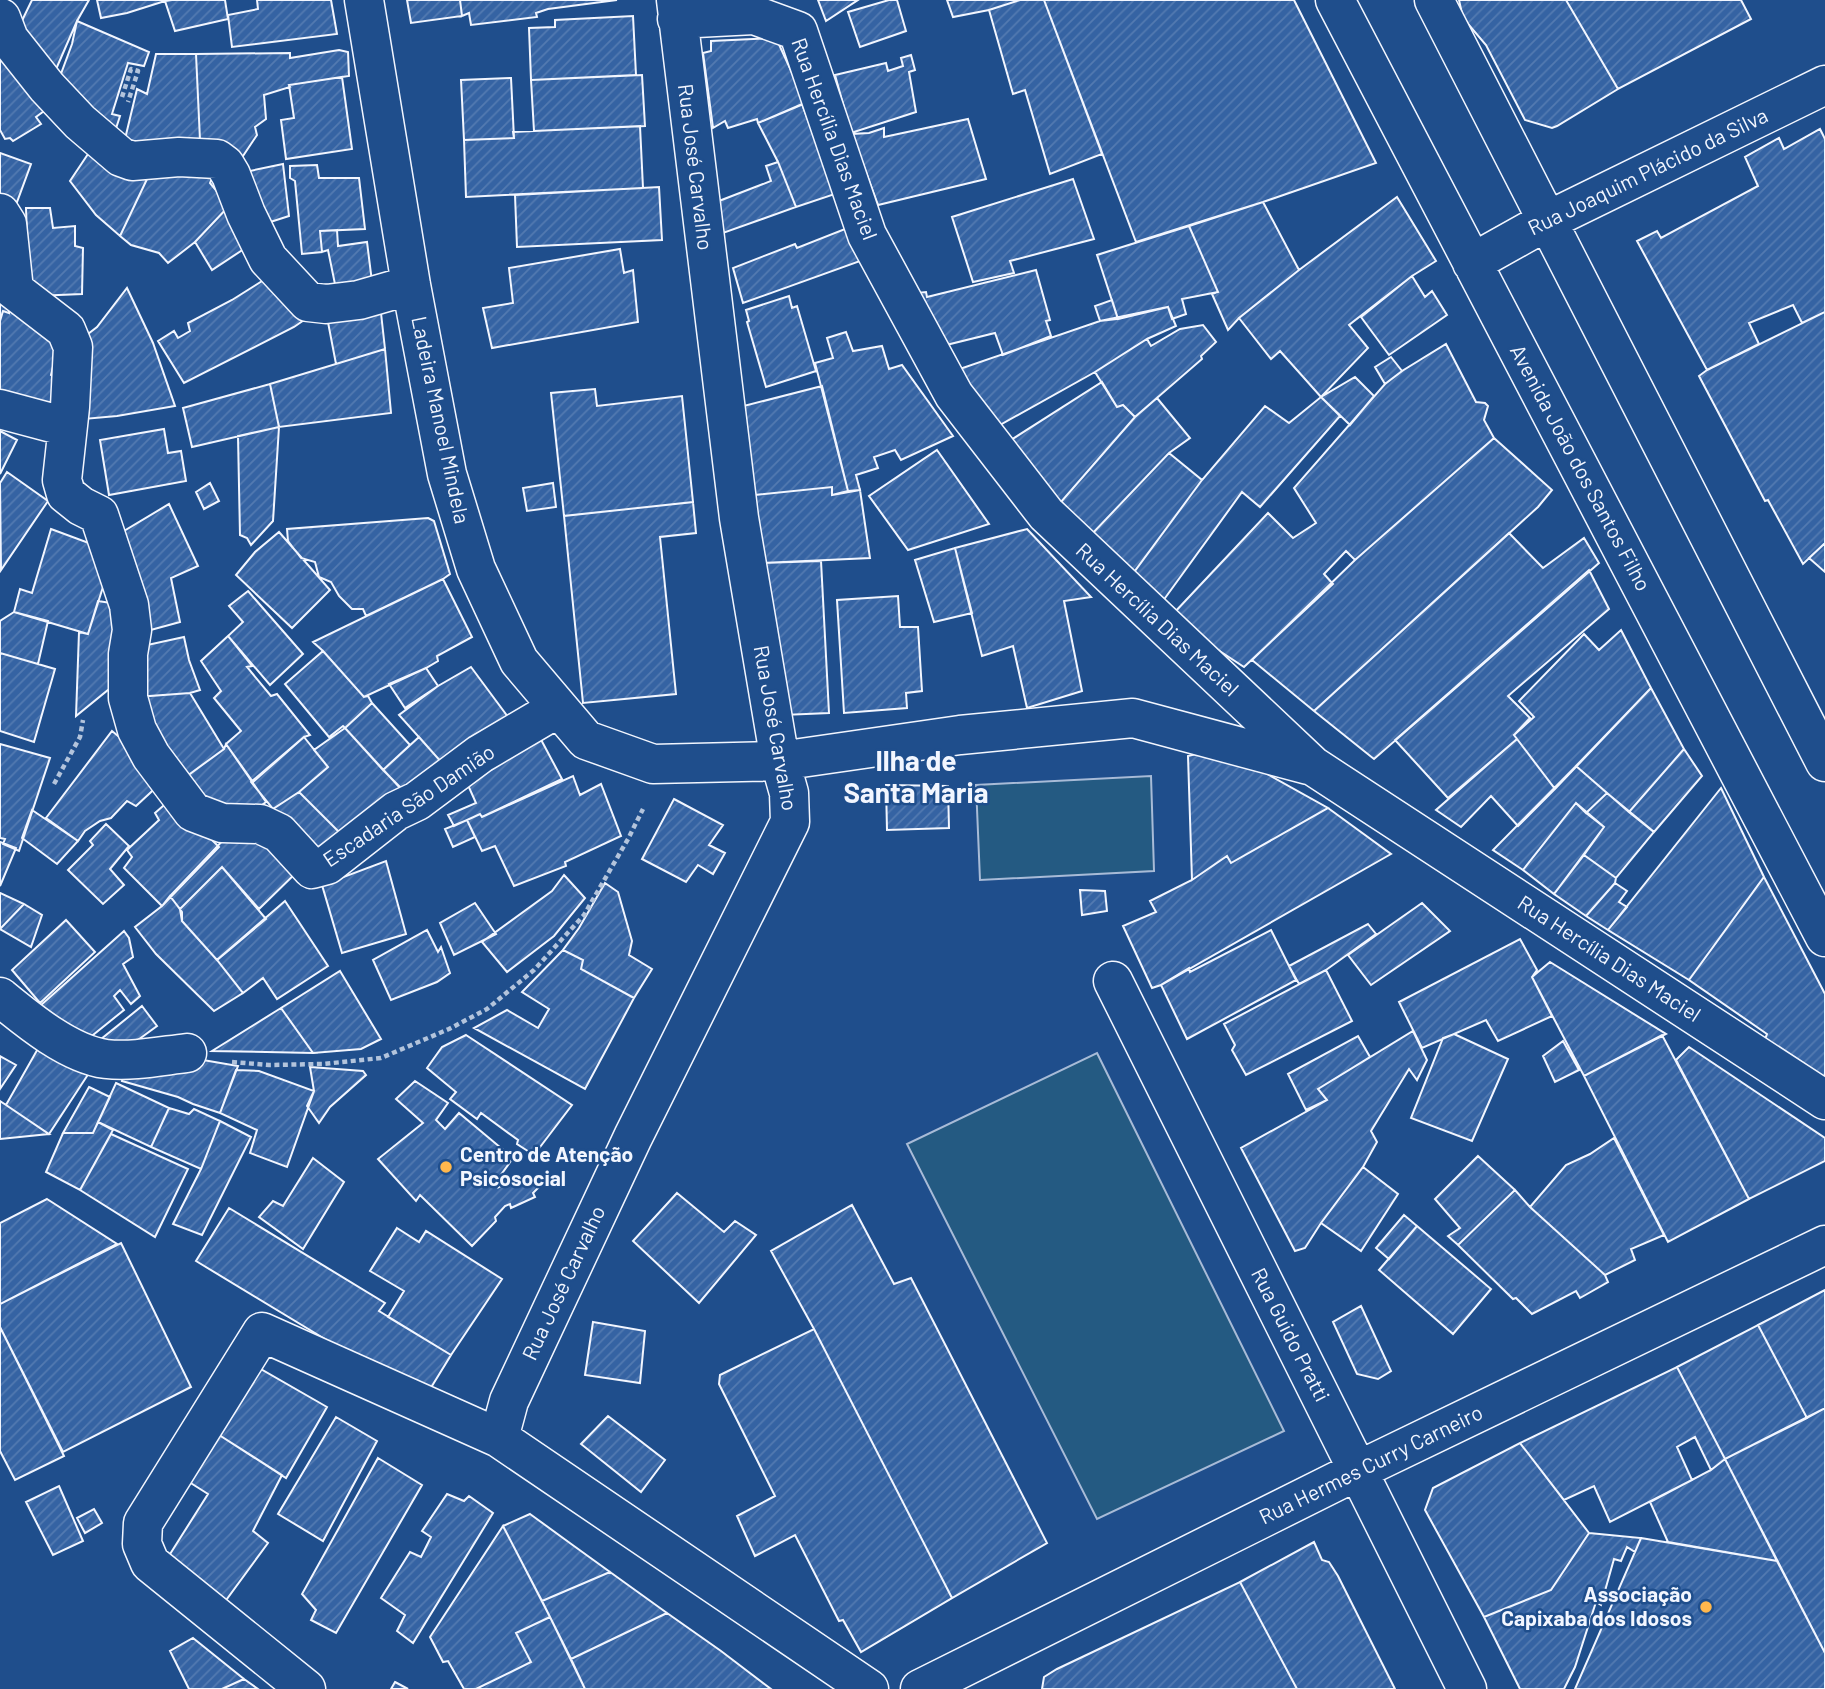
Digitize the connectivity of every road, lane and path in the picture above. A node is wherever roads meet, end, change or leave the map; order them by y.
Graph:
1 (364, 0) edge
2 (1335, 0) edge
3 (1434, 0) edge
4 (677, 10) edge
5 (1, 18) edge
6 (1825, 85) edge
7 (0, 214) edge
8 (1547, 221) junction
9 (1472, 263) junction
10 (411, 285) junction
11 (0, 409) edge
12 (67, 427) junction
13 (558, 708) junction
14 (780, 761) junction
15 (1825, 762) edge
16 (653, 764) junction
17 (1313, 766) junction
18 (1825, 937) edge
19 (1113, 981) dead end
20 (0, 997) edge
21 (187, 1053) joint
22 (1825, 1100) edge
23 (1825, 1245) edge
24 (499, 1438) junction
25 (1357, 1471) junction
26 (306, 1689) edge
27 (869, 1689) edge
28 (920, 1689) edge
29 (1467, 1689) edge

1 - 10 street, Ladeira Manoel Mindela
2 - 9 street, Avenida João dos Santos Filho
3 - 8 street
4 - 14 street, Rua José Carvalho
4 - 17 street, Rua Hercília Dias Maciel
5 - 10 street
6 - 8 street, Rua Joaquim Plácido da Silva
7 - 12 street, Escadaria São Damião
8 - 9 street, Rua Joaquim Plácido da Silva
8 - 15 street
9 - 18 street, Avenida João dos Santos Filho
10 - 13 street, Ladeira Manoel Mindela
11 - 12 street
12 - 13 street, Escadaria São Damião
13 - 16 street, Ladeira Manoel Mindela
14 - 16 street, Ladeira Manoel Mindela
14 - 17 street, Ladeira Manoel Mindela
14 - 24 street, Rua José Carvalho
16 - 21 path
17 - 22 street, Rua Hercília Dias Maciel
19 - 25 street, Rua Guido Pratti
20 - 21 street
23 - 25 street, Rua Hermes Curry Carneiro
24 - 26 street
24 - 27 street
25 - 28 street, Rua Hermes Curry Carneiro
25 - 29 street, Rua Guido Pratti

